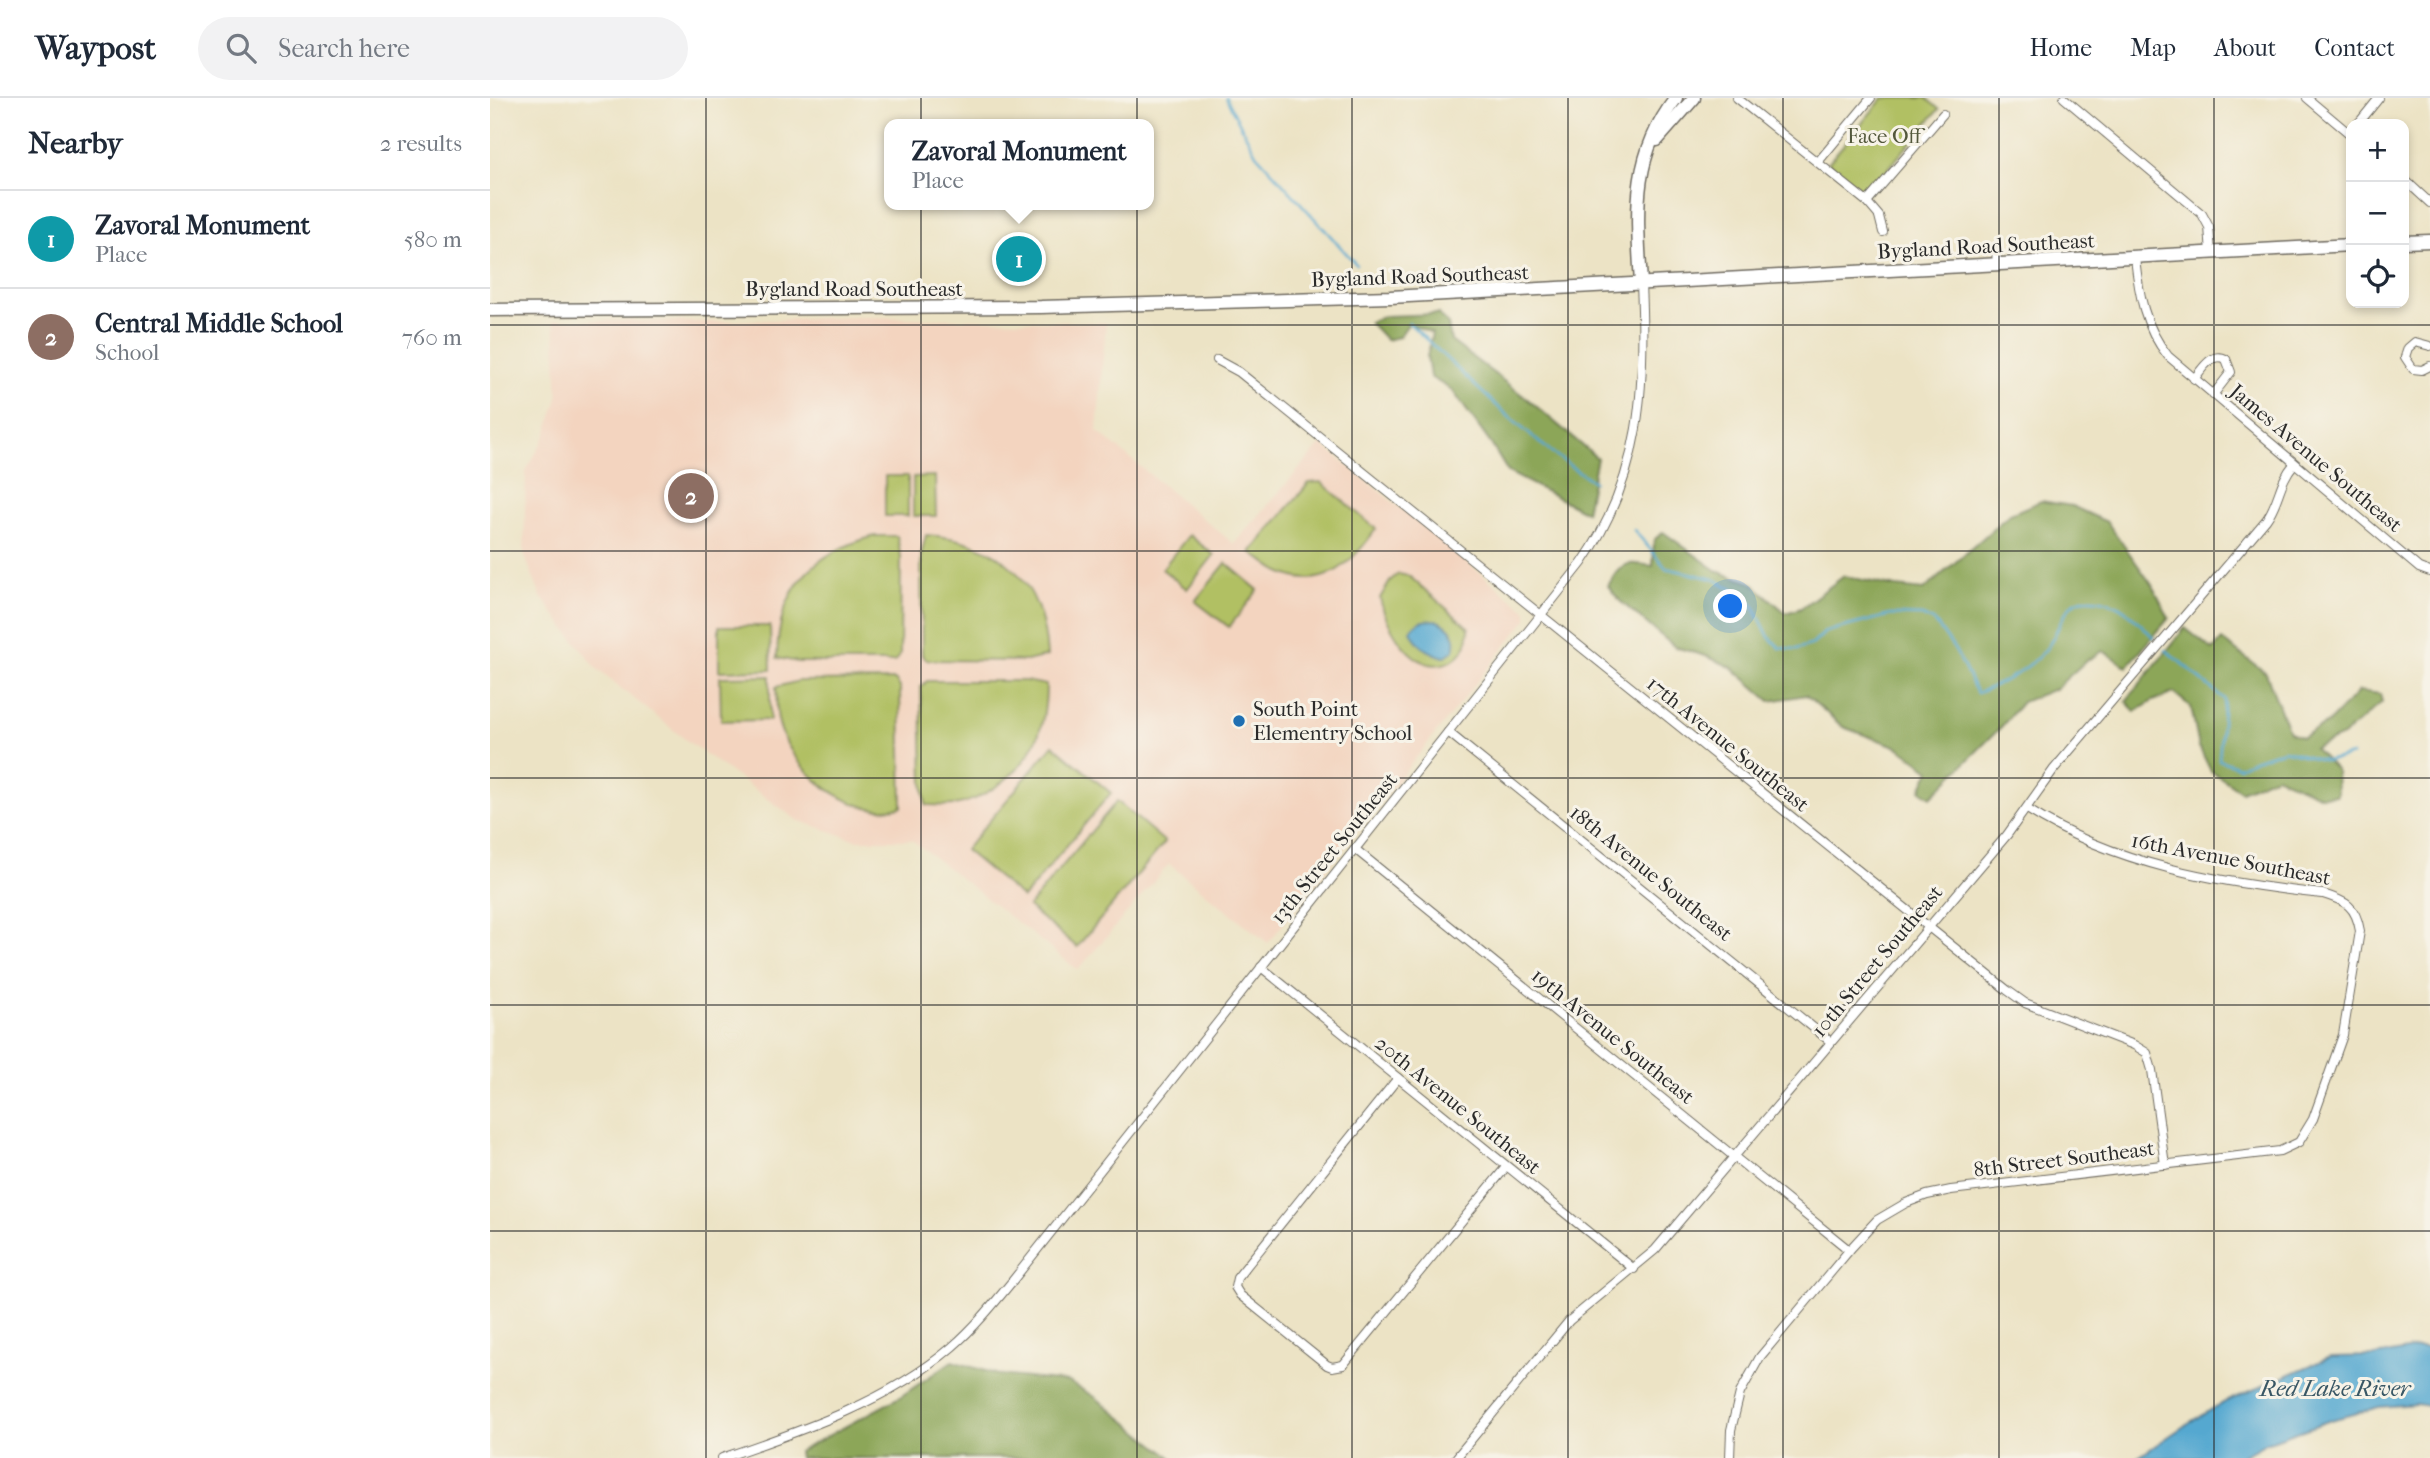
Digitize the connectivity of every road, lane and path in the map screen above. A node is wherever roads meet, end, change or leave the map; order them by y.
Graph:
1 (1676, 98) edge
2 (1694, 98) edge
3 (1737, 98) edge
4 (1871, 98) edge
5 (2064, 98) edge
6 (2307, 98) edge
7 (2379, 98) edge
8 (1943, 114) dead end
9 (2362, 119) edge
10 (2346, 129) edge
11 (1645, 158) junction
12 (1818, 162) junction
13 (2407, 182) edge
14 (1867, 202) junction
15 (2430, 203) edge
16 (1883, 232) dead end
17 (2430, 241) edge
18 (2409, 242) edge
19 (2346, 245) edge
20 (1996, 250) dead end
21 (2211, 253) junction
22 (2135, 258) junction
23 (1997, 265) junction
24 (1641, 284) junction
25 (490, 310) edge
26 (2430, 346) edge
27 (1217, 360) dead end
28 (2430, 366) edge
29 (2194, 379) junction
30 (2213, 396) junction
31 (2294, 464) junction
32 (2430, 572) edge
33 (1540, 616) junction
34 (1448, 732) junction
35 (2027, 809) junction
36 (1355, 849) junction
37 (2352, 908) joint
38 (1928, 928) junction
39 (1261, 967) junction
40 (1831, 1042) junction
41 (1398, 1078) junction
42 (1735, 1157) junction
43 (2165, 1165) junction
44 (1506, 1167) junction
45 (1849, 1250) junction
46 (1634, 1269) junction
47 (722, 1458) edge
48 (1456, 1458) edge
49 (1730, 1458) edge

1 - 11 street
2 - 11 street
3 - 12 street
4 - 12 street
5 - 21 street
6 - 10 street
7 - 9 street
8 - 14 street
11 - 24 street
12 - 14 street
13 - 15 street
14 - 16 street
17 - 18 street
19 - 21 street, Bygland Road Southeast
20 - 23 street
21 - 22 street, Bygland Road Southeast
22 - 23 street, Bygland Road Southeast
22 - 29 street, James Avenue Southeast
23 - 24 street, Bygland Road Southeast
24 - 25 street, Bygland Road Southeast
24 - 33 street, 13th Street Southeast
26 - 28 street
27 - 33 street, 17th Avenue Southeast
29 - 30 street, James Avenue Southeast
29 - 30 street, James Avenue Southeast
30 - 31 street, James Avenue Southeast
31 - 32 street, James Avenue Southeast
31 - 35 street, 10th Street Southeast
33 - 34 street, 13th Street Southeast
33 - 38 street, 17th Avenue Southeast
34 - 36 street, 13th Street Southeast
34 - 40 street, 18th Avenue Southeast
35 - 37 street, 16th Avenue Southeast
35 - 38 street, 10th Street Southeast
36 - 39 street, 13th Street Southeast
36 - 42 street, 19th Avenue Southeast
37 - 43 street, 8th Street Southeast
38 - 40 street, 10th Street Southeast
38 - 43 street, 17th Avenue Southeast
39 - 41 street, 20th Avenue Southeast
39 - 47 street, 13th Street Southeast
40 - 42 street, 10th Street Southeast
41 - 44 street, 20th Avenue Southeast
41 - 44 street
42 - 45 street, 19th Avenue Southeast
42 - 46 street, 10th Street Southeast
43 - 45 street, 8th Street Southeast
44 - 46 street, 20th Avenue Southeast
45 - 49 street, 8th Street Southeast
46 - 48 street, 10th Street Southeast

